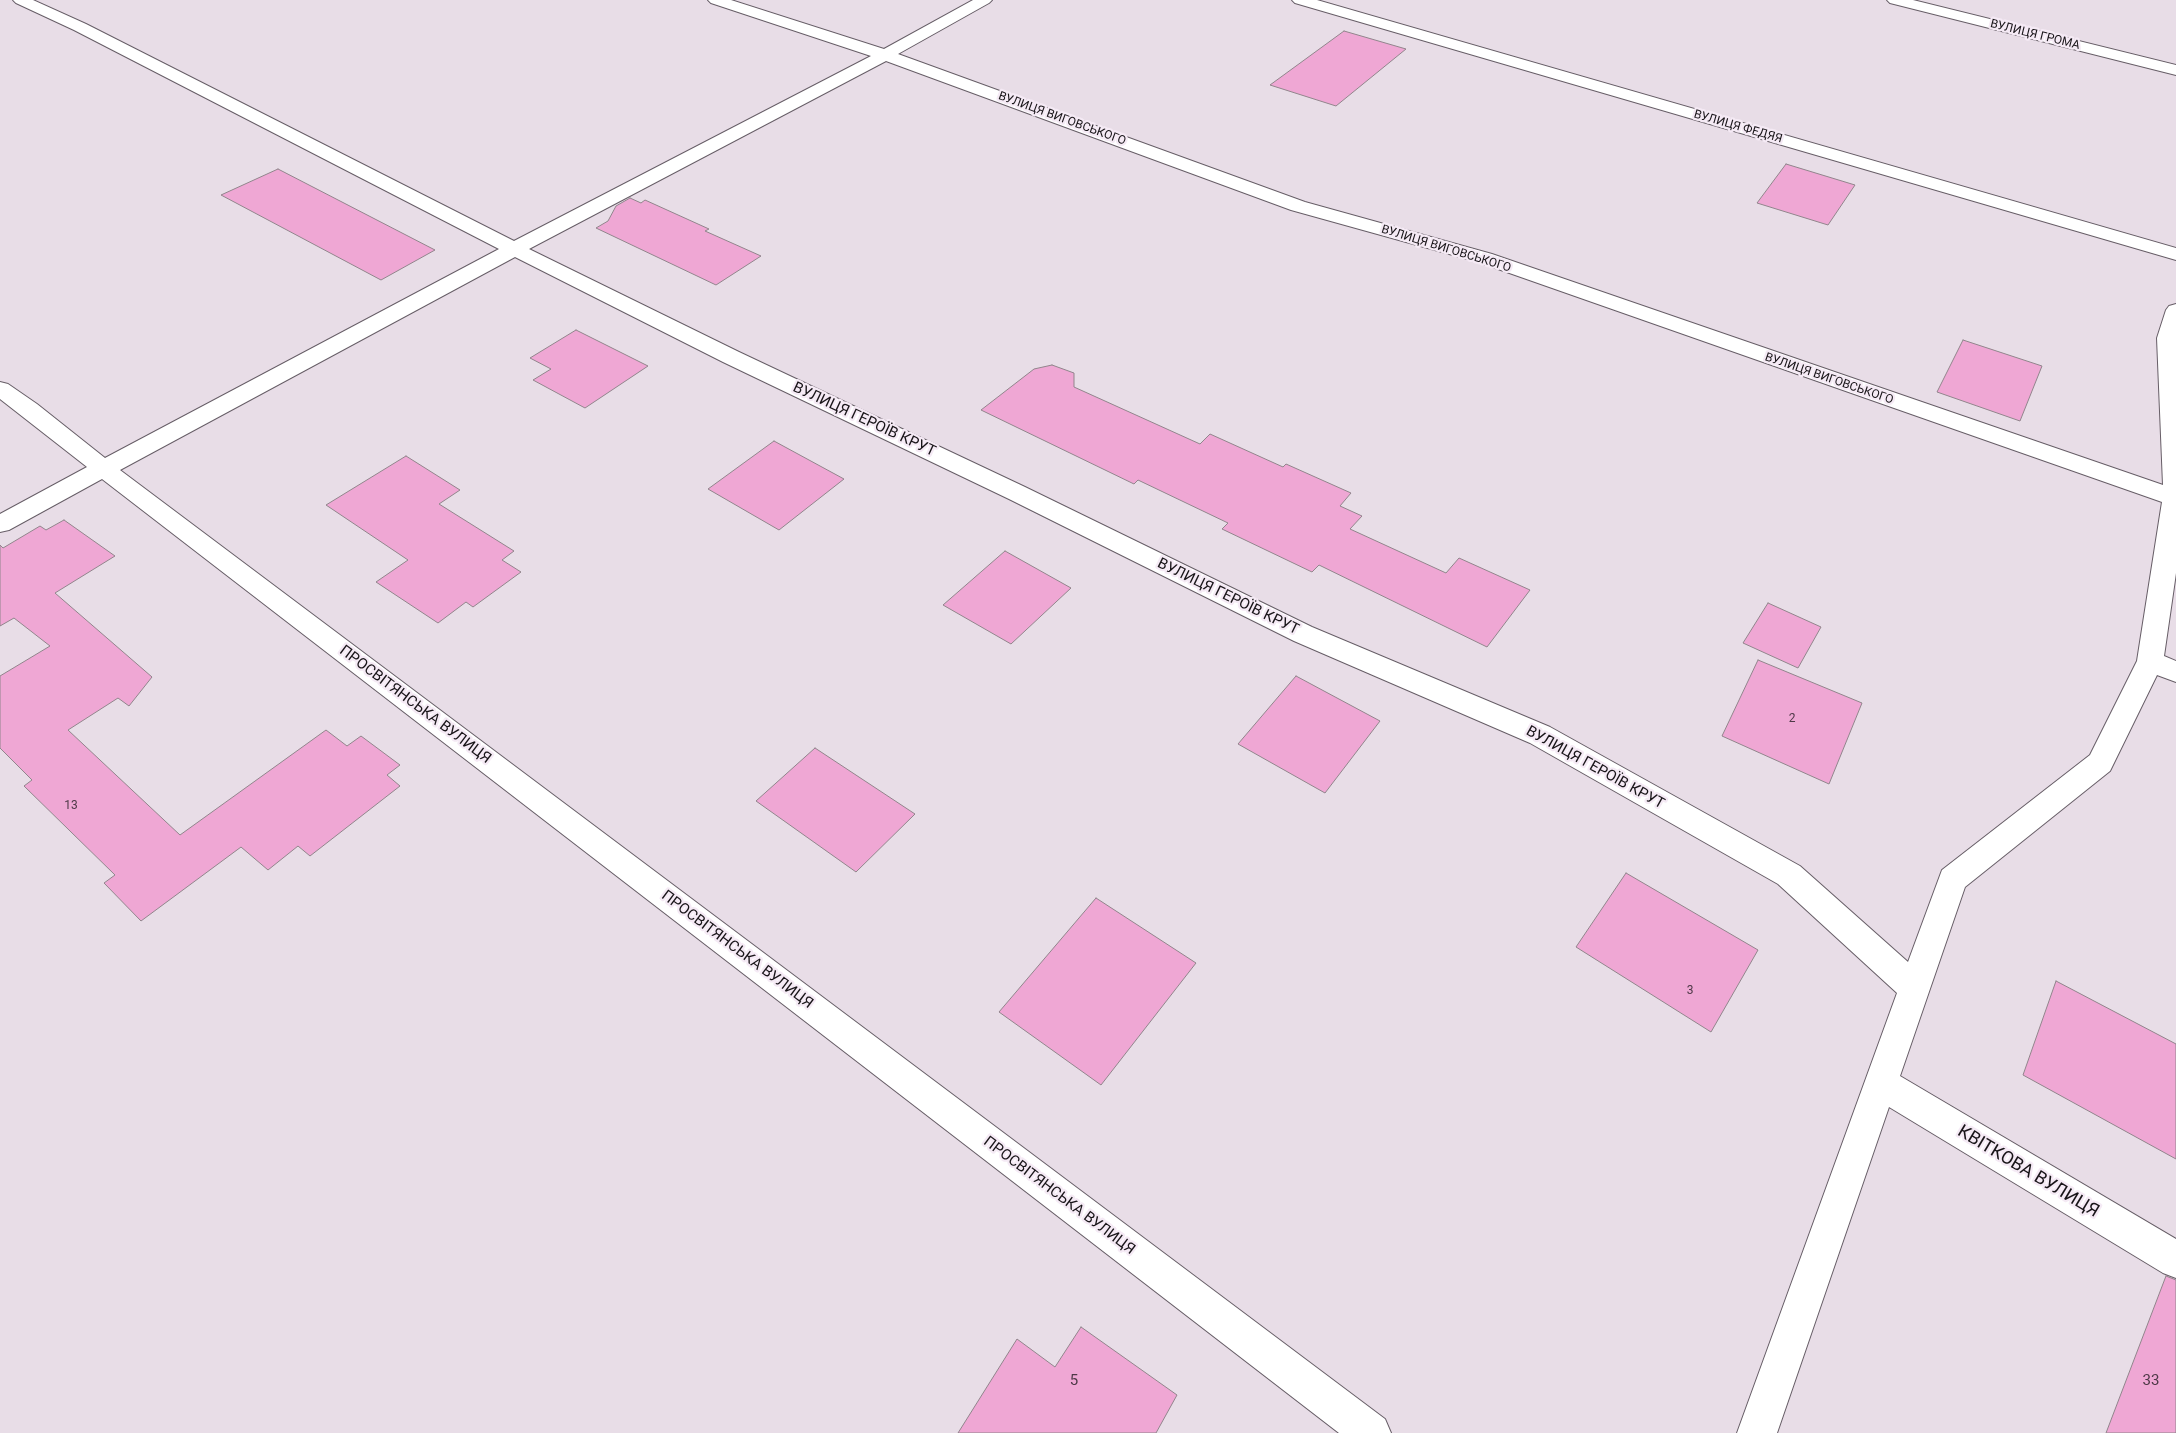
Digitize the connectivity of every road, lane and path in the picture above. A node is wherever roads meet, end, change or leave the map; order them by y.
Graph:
1 (21, 0) edge
2 (716, 0) edge
3 (984, 0) edge
4 (1300, 0) edge
5 (1894, 0) edge
6 (885, 55) junction
7 (2176, 70) edge
8 (514, 250) junction
9 (2176, 254) edge
10 (2176, 310) edge
11 (0, 390) edge
12 (103, 468) junction
13 (2175, 498) junction
14 (0, 524) edge
15 (2163, 666) edge
16 (1914, 988) junction
17 (1881, 1083) junction
18 (2176, 1260) edge
19 (1371, 1433) edge
20 (1757, 1433) edge

1 - 8 street, ВУЛИЦЯ ГЕРОЇВ КРУТ
2 - 6 street, ВУЛИЦЯ ВИГОВСЬКОГО
3 - 6 street
4 - 9 street, ВУЛИЦЯ ФЕДЯЯ
5 - 7 street, ВУЛИЦЯ ГРОМА
6 - 8 street
6 - 13 street, ВУЛИЦЯ ВИГОВСЬКОГО
8 - 12 street
8 - 16 street, ВУЛИЦЯ ГЕРОЇВ КРУТ
10 - 13 street
11 - 12 street, ПРОСВІТЯНСЬКА ВУЛИЦЯ
12 - 14 street
12 - 19 street, ПРОСВІТЯНСЬКА ВУЛИЦЯ
13 - 15 street
15 - 16 street
16 - 17 street
17 - 18 street, КВІТКОВА ВУЛИЦЯ
17 - 20 street

